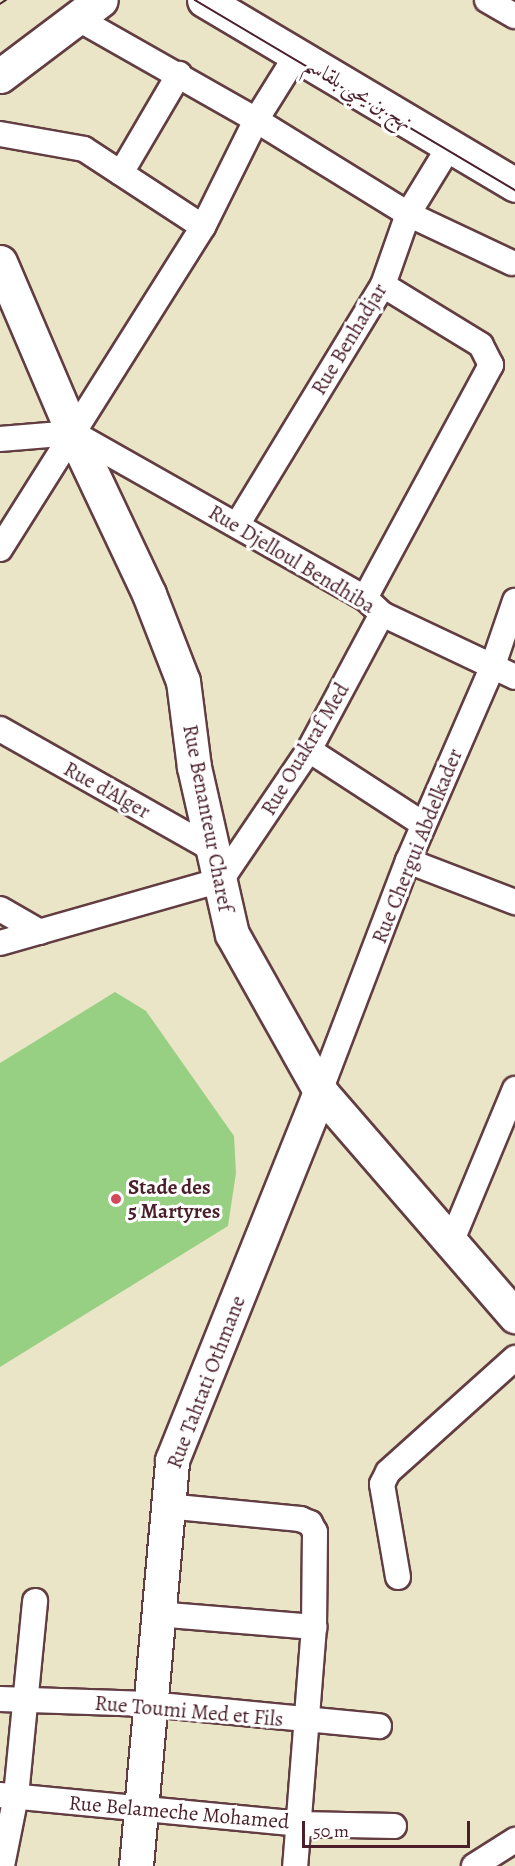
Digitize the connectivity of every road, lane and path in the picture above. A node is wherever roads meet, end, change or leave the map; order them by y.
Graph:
1 (204, 0) edge
2 (487, 0) edge
3 (88, 8) edge
4 (515, 16) edge
5 (296, 56) junction
6 (179, 74) junction
7 (0, 76) edge
8 (256, 120) junction
9 (0, 134) edge
10 (449, 147) junction
11 (121, 173) junction
12 (515, 185) edge
13 (408, 214) junction
14 (203, 227) junction
15 (0, 262) edge
16 (512, 263) dead end
17 (383, 285) junction
18 (73, 433) junction
19 (0, 440) edge
20 (237, 525) junction
21 (0, 549) edge
22 (515, 601) edge
23 (374, 606) junction
24 (492, 668) junction
25 (515, 676) edge
26 (0, 729) edge
27 (309, 750) junction
28 (423, 824) junction
29 (408, 861) junction
30 (218, 865) junction
31 (515, 902) edge
32 (0, 909) edge
33 (39, 932) junction
34 (1, 943) edge
35 (515, 1089) edge
36 (320, 1091) junction
37 (450, 1245) junction
38 (515, 1316) edge
39 (515, 1358) edge
40 (166, 1506) junction
41 (398, 1577) dead end
42 (35, 1601) dead end
43 (156, 1614) junction
44 (314, 1627) junction
45 (0, 1699) edge
46 (26, 1700) junction
47 (149, 1704) junction
48 (307, 1721) junction
49 (379, 1726) dead end
50 (8, 1796) edge
51 (141, 1809) junction
52 (299, 1824) junction
53 (394, 1826) dead end
54 (515, 1840) edge
55 (2, 1866) edge
56 (136, 1866) edge
57 (296, 1866) edge
58 (474, 1866) edge

1 - 5 main road, نهج بن يحيى بلقاسم
2 - 4 street
3 - 6 street
3 - 7 main road
5 - 8 street
5 - 10 main road, نهج بن يحيى بلقاسم
6 - 8 street
6 - 11 street
8 - 13 street
8 - 14 street
9 - 11 street
10 - 12 main road, نهج بن يحيى بلقاسم
10 - 13 street, Rue Benhadjar
11 - 14 street
13 - 16 street
13 - 17 street, Rue Benhadjar
14 - 18 street
15 - 18 main road, Rue Benanteur Charef
17 - 20 street, Rue Benhadjar
17 - 23 street, Rue Ouakraf Med
18 - 19 street
18 - 20 street, Rue Djelloul Bendhiba
18 - 21 street
18 - 30 main road, Rue Benanteur Charef
20 - 23 street, Rue Djelloul Bendhiba
22 - 24 street, Rue Chergui Abdelkader
23 - 24 street, Rue Djelloul Bendhiba
23 - 27 street, Rue Ouakraf Med
24 - 25 street, Rue Djelloul Bendhiba
24 - 28 street, Rue Chergui Abdelkader
26 - 30 street, Rue d'Alger
27 - 28 street
27 - 30 street, Rue Ouakraf Med
28 - 29 street, Rue Chergui Abdelkader
29 - 31 street
29 - 36 street, Rue Chergui Abdelkader
30 - 33 street
30 - 36 main road, Rue Benanteur Charef
32 - 33 street
33 - 34 street
35 - 37 street
36 - 37 main road, Rue Benanteur Charef
36 - 40 main road, Rue Tahtati Othmane
37 - 38 main road, Rue Benanteur Charef
39 - 41 street
40 - 43 main road, Rue Tahtati Othmane
40 - 44 street
42 - 46 street
43 - 44 street
43 - 47 main road, Rue Tahtati Othmane
44 - 48 street
45 - 46 street, Rue Toumi Med et Fils
46 - 47 street, Rue Toumi Med et Fils
46 - 50 street
47 - 48 street, Rue Toumi Med et Fils
47 - 51 main road, Rue Tahtati Othmane
48 - 49 street, Rue Toumi Med et Fils
48 - 52 street
50 - 51 street, Rue Belameche Mohamed
50 - 55 street
51 - 52 street, Rue Belameche Mohamed
51 - 56 main road, Rue Tahtati Othmane
52 - 53 street, Rue Belameche Mohamed
52 - 57 street
54 - 58 street

